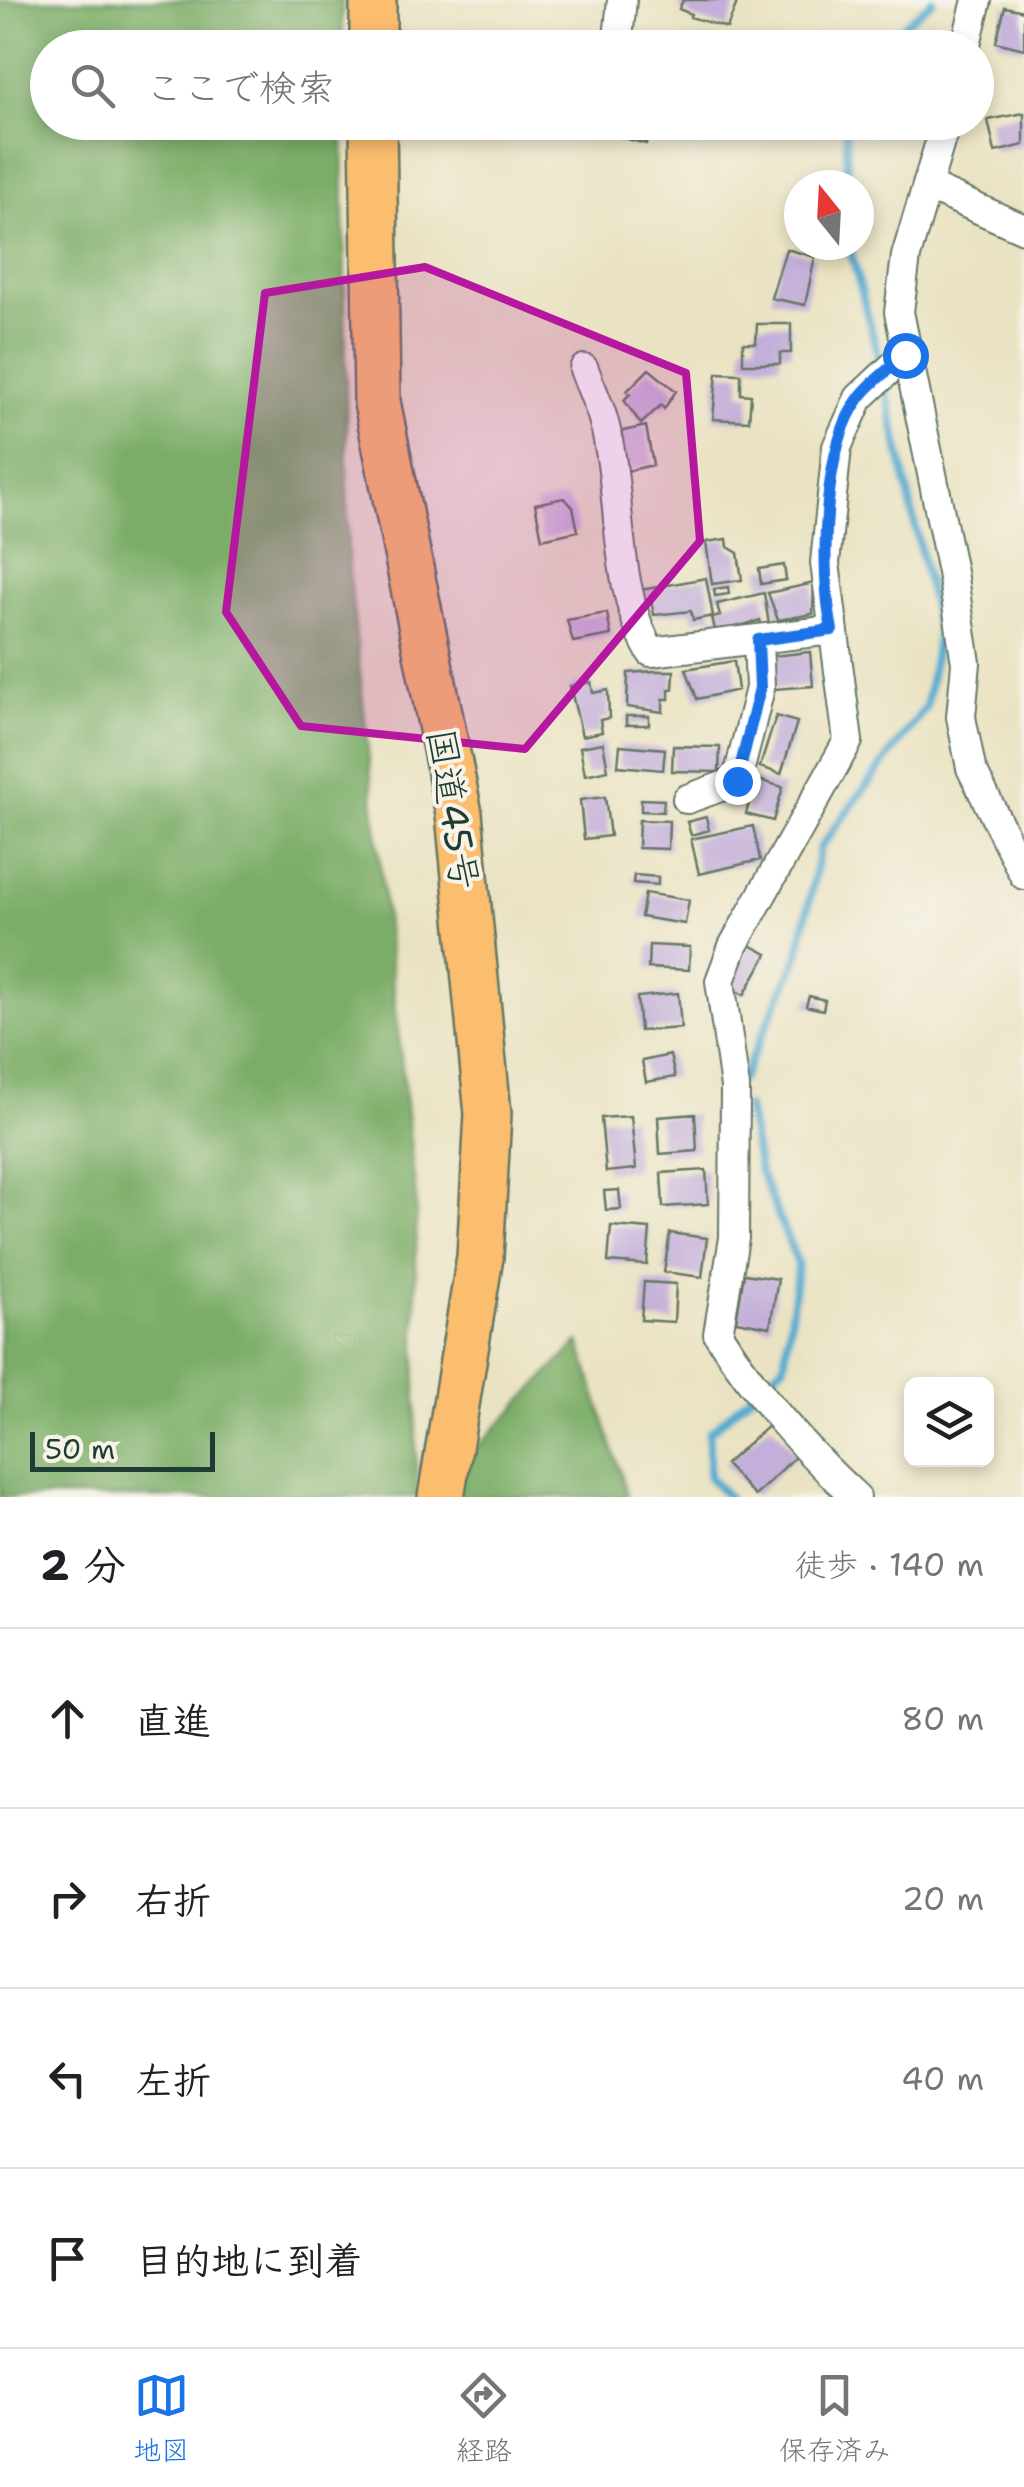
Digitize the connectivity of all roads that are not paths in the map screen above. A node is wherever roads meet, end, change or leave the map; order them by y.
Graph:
1 (373, 0) edge
2 (622, 0) edge
3 (978, 0) edge
4 (373, 30) edge
5 (619, 30) edge
6 (970, 30) edge
7 (373, 140) edge
8 (941, 140) edge
9 (928, 186) junction
10 (1024, 229) edge
11 (900, 359) junction
12 (584, 369) dead end
13 (832, 630) junction
14 (758, 640) junction
15 (687, 799) dead end
16 (1024, 875) edge
17 (441, 1497) edge
18 (856, 1497) edge

1 - 4 highway
2 - 5 street
3 - 6 street
7 - 17 highway, 国道45号
8 - 9 street
9 - 10 street
9 - 11 street
11 - 13 street
11 - 16 street
12 - 14 street
13 - 14 street
13 - 18 street
14 - 15 street

